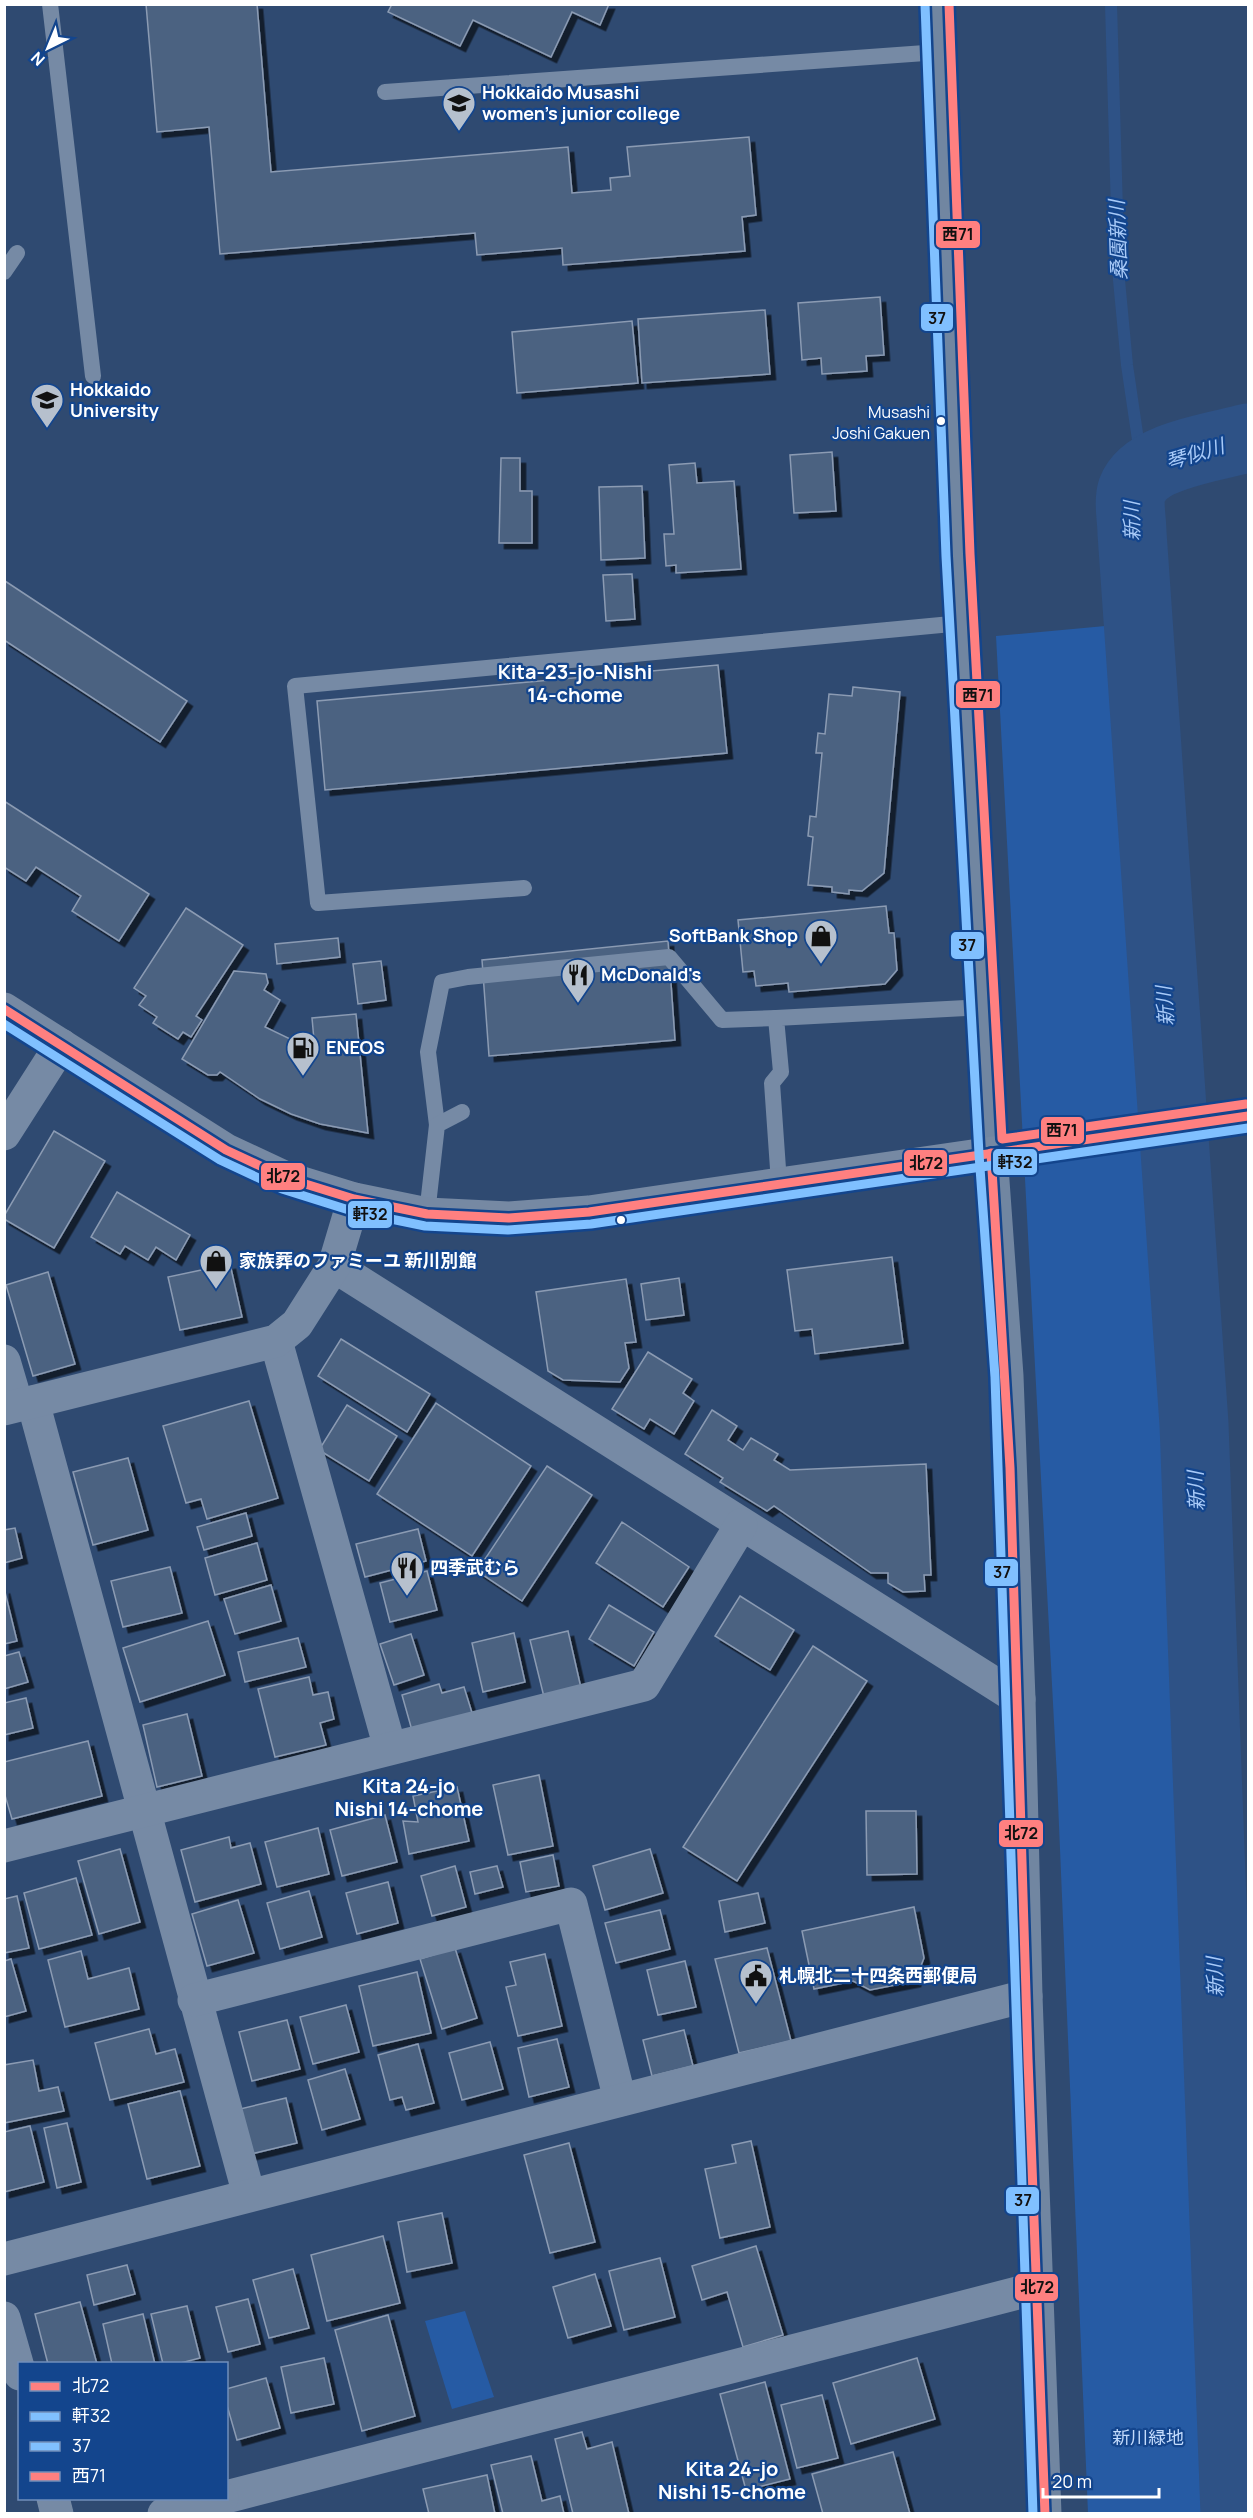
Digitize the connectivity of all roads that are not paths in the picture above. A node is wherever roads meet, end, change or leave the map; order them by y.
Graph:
1 (50, 4) edge
2 (937, 4) edge
3 (939, 52) junction
4 (385, 92) dead end
5 (17, 253) dead end
6 (4, 272) edge
7 (93, 376) dead end
8 (962, 623) junction
9 (524, 888) dead end
10 (985, 1007) junction
11 (4, 1009) edge
12 (776, 1018) junction
13 (62, 1045) junction
14 (462, 1112) dead end
15 (1248, 1116) edge
16 (437, 1125) junction
17 (4, 1134) edge
18 (991, 1153) junction
19 (779, 1183) junction
20 (354, 1198) junction
21 (427, 1214) junction
22 (334, 1266) junction
23 (276, 1341) junction
24 (4, 1361) edge
25 (18, 1405) edge
26 (741, 1525) junction
27 (1019, 1699) junction
28 (390, 1748) junction
29 (143, 1810) junction
30 (4, 1846) edge
31 (1026, 1996) junction
32 (194, 2000) junction
33 (620, 2100) junction
34 (249, 2196) junction
35 (4, 2259) edge
36 (1037, 2288) junction
37 (4, 2318) edge
38 (18, 2367) edge
39 (228, 2496) edge
40 (218, 2500) edge
41 (164, 2514) edge
42 (1045, 2514) edge

1 - 7 lane
2 - 3 street
3 - 4 lane
3 - 8 street
5 - 6 lane
8 - 9 lane
8 - 10 street
10 - 12 lane
10 - 18 street
11 - 13 main road
12 - 16 lane
12 - 19 lane
13 - 17 street
13 - 20 main road
14 - 16 lane
15 - 18 main road
16 - 21 lane
18 - 19 main road
18 - 27 street
19 - 21 main road
20 - 21 main road
20 - 22 street
22 - 23 street
22 - 26 street
23 - 25 street
23 - 28 street
24 - 25 street
25 - 29 street
26 - 27 street
26 - 28 street
27 - 31 street
28 - 29 street
29 - 30 street
29 - 32 street
31 - 33 street
31 - 36 street
32 - 33 street
32 - 34 street
33 - 34 street
34 - 35 street
36 - 39 street
36 - 42 street
37 - 38 street
40 - 41 street

